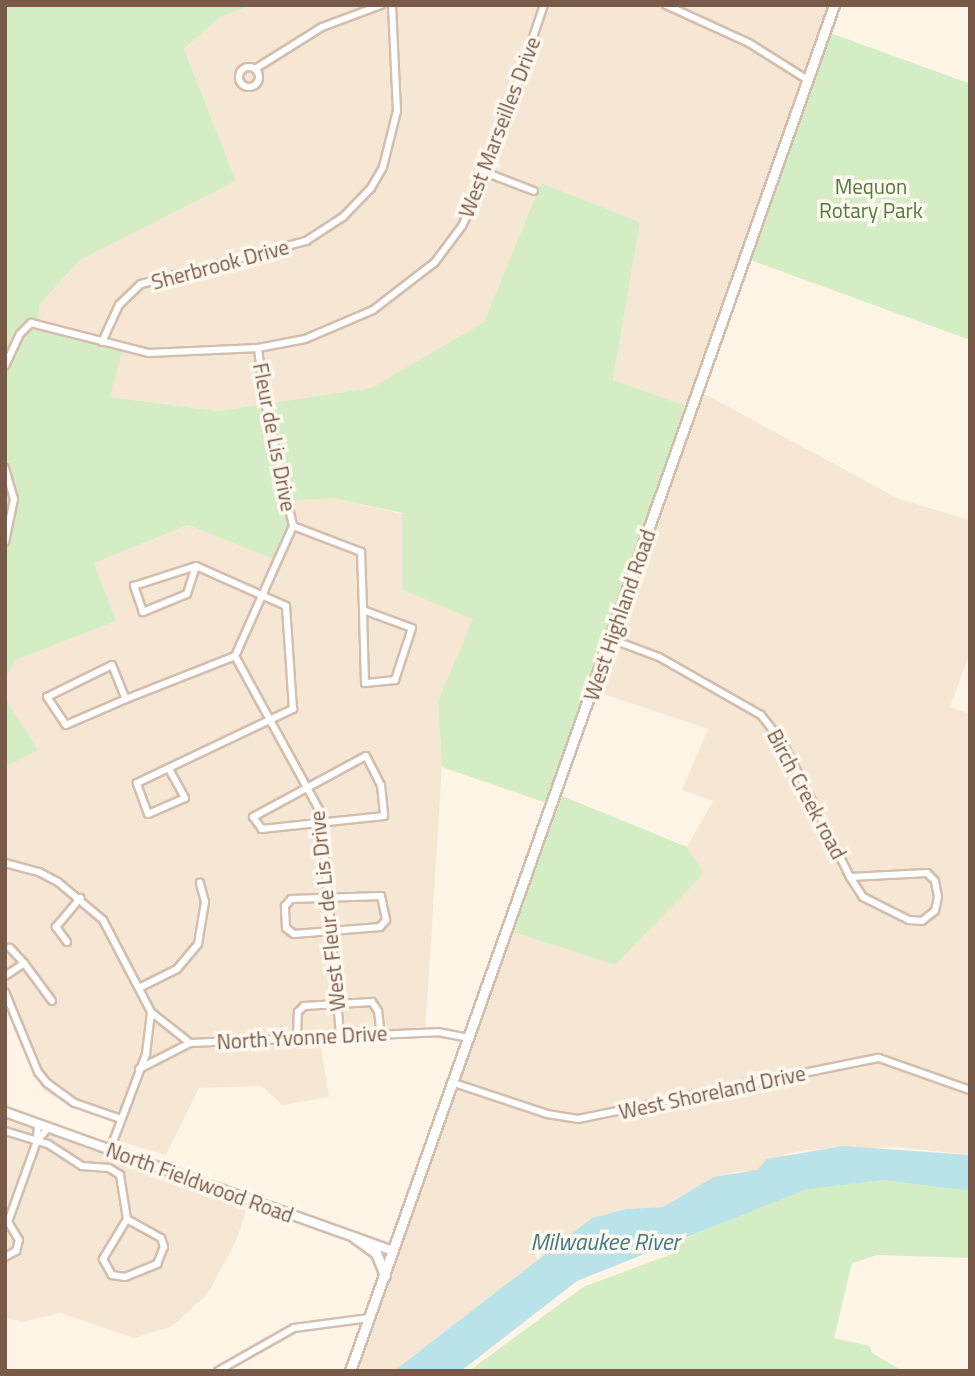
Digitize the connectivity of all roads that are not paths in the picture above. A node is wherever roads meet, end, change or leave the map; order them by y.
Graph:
1 (381, 5) edge
2 (392, 5) edge
3 (544, 5) edge
4 (666, 5) edge
5 (834, 5) edge
6 (255, 69) dead end
7 (808, 79) junction
8 (486, 173) junction
9 (534, 191) dead end
10 (102, 342) junction
11 (258, 348) junction
12 (5, 366) edge
13 (5, 468) edge
14 (293, 526) junction
15 (5, 542) edge
16 (196, 566) junction
17 (262, 597) junction
18 (363, 610) junction
19 (611, 639) junction
20 (235, 656) junction
21 (126, 699) junction
22 (272, 719) junction
23 (169, 769) junction
24 (309, 788) junction
25 (322, 826) junction
26 (5, 863) edge
27 (850, 877) junction
28 (200, 883) dead end
29 (329, 897) junction
30 (80, 898) junction
31 (332, 930) junction
32 (67, 942) dead end
33 (10, 948) dead end
34 (24, 962) junction
35 (5, 976) edge
36 (139, 988) junction
37 (5, 992) edge
38 (52, 1000) dead end
39 (337, 1004) junction
40 (151, 1012) junction
41 (381, 1034) junction
42 (340, 1036) junction
43 (297, 1037) junction
44 (470, 1038) junction
45 (190, 1042) junction
46 (139, 1069) junction
47 (454, 1083) junction
48 (970, 1090) edge
49 (5, 1112) edge
50 (121, 1119) junction
51 (38, 1124) junction
52 (48, 1128) junction
53 (5, 1131) edge
54 (37, 1142) junction
55 (110, 1150) junction
56 (127, 1219) junction
57 (7, 1222) edge
58 (354, 1237) junction
59 (394, 1251) junction
60 (5, 1257) edge
61 (386, 1276) junction
62 (369, 1318) junction
63 (218, 1371) edge
64 (350, 1371) edge

1 - 6 street
2 - 10 street, Sherbrook Drive
3 - 8 street, West Marseilles Drive
4 - 7 street
5 - 7 main road, West Highland Road
7 - 19 main road, West Highland Road
8 - 9 street
8 - 11 street, West Marseilles Drive
10 - 11 street, West Marseilles Drive
10 - 12 street, West Marseilles Drive
11 - 14 street, Fleur de Lis Drive
13 - 15 street
14 - 17 street
14 - 18 street
16 - 16 street
16 - 17 street
17 - 20 street
17 - 22 street
18 - 18 street
19 - 27 street, Birch Creek road
19 - 44 main road, West Highland Road
20 - 21 street
20 - 22 street, West Fleur de Lis Drive
21 - 21 street
22 - 23 street
22 - 24 street, West Fleur de Lis Drive
23 - 23 street
24 - 25 street, West Fleur de Lis Drive
24 - 25 street
24 - 25 street
25 - 29 street, West Fleur de Lis Drive
26 - 30 street
27 - 27 street, Birch Creek road
28 - 36 street
29 - 31 street, West Fleur de Lis Drive
29 - 31 street
29 - 31 street
30 - 32 street
30 - 36 street
31 - 39 street, West Fleur de Lis Drive
33 - 34 street
34 - 35 street
34 - 38 street
36 - 40 street
37 - 50 street
39 - 41 street
39 - 42 street, West Fleur de Lis Drive
39 - 43 street
40 - 45 street
40 - 46 street
41 - 42 street, North Yvonne Drive
41 - 44 street, North Yvonne Drive
42 - 43 street, North Yvonne Drive
43 - 45 street, North Yvonne Drive
44 - 47 main road, West Highland Road
45 - 46 street, North Yvonne Drive
46 - 50 street
47 - 48 street, West Shoreland Drive
47 - 59 main road, West Highland Road
49 - 51 street, North Fieldwood Road
50 - 55 street
51 - 52 street, North Fieldwood Road
51 - 54 street
52 - 54 street
52 - 55 street, North Fieldwood Road
53 - 54 street
54 - 56 street
54 - 57 street
55 - 58 street, North Fieldwood Road
56 - 56 street
57 - 60 street
58 - 59 street, North Fieldwood Road
58 - 61 main road
59 - 61 main road, West Highland Road
61 - 62 main road, West Highland Road
62 - 63 street
62 - 64 main road, West Highland Road

